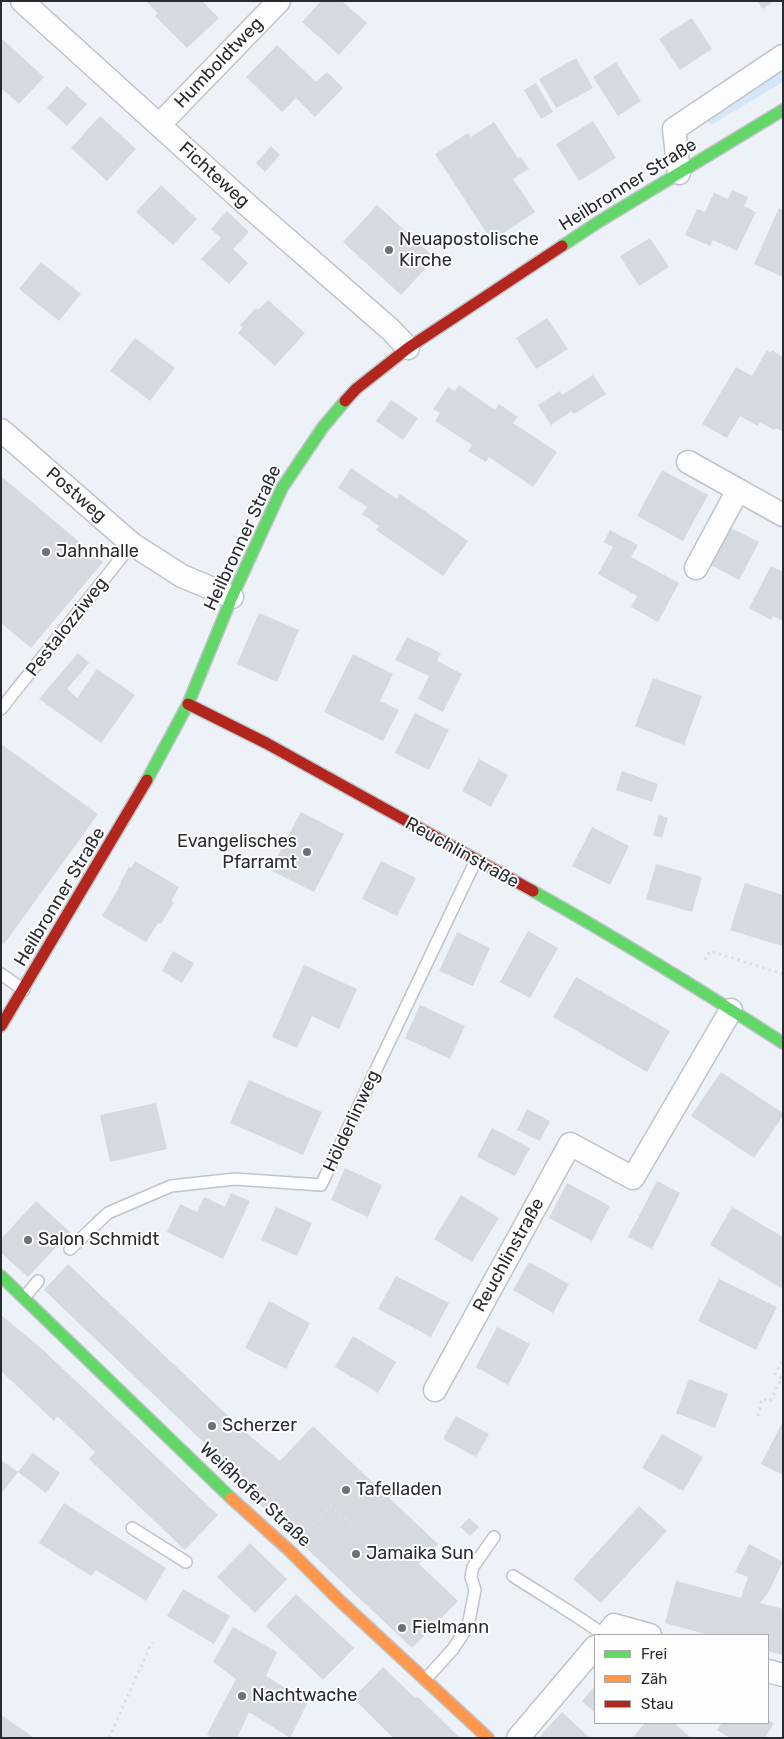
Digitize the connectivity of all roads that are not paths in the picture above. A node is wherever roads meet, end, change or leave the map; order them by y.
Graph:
1 (22, 1) edge
2 (279, 1) edge
3 (783, 56) edge
4 (782, 112) edge
5 (159, 125) junction
6 (679, 173) junction
7 (408, 348) junction
8 (1, 430) edge
9 (688, 462) dead end
10 (738, 490) junction
11 (783, 515) edge
12 (132, 544) junction
13 (696, 568) dead end
14 (232, 597) junction
15 (188, 704) junction
16 (1, 709) edge
17 (476, 860) junction
18 (1, 974) edge
19 (24, 990) junction
20 (731, 1010) junction
21 (1, 1026) edge
22 (783, 1043) edge
23 (70, 1249) dead end
24 (1, 1276) edge
25 (38, 1281) dead end
26 (24, 1298) junction
27 (435, 1390) dead end
28 (132, 1528) dead end
29 (494, 1538) dead end
30 (186, 1562) dead end
31 (513, 1576) dead end
32 (604, 1634) edge
33 (606, 1634) edge
34 (646, 1634) edge
35 (594, 1649) edge
36 (769, 1671) edge
37 (783, 1675) edge
38 (425, 1680) junction
39 (488, 1738) edge
40 (518, 1738) edge

1 - 5 street, Fichteweg
2 - 5 street, Humboldtweg
3 - 6 street
4 - 6 street, Heilbronner Straße
5 - 7 street, Fichteweg
6 - 7 street, Heilbronner Straße
7 - 14 street, Heilbronner Straße
8 - 12 street, Postweg
9 - 10 street
10 - 11 street
10 - 13 street
12 - 14 street, Postweg
12 - 16 lane, Pestalozziweg
14 - 15 street, Heilbronner Straße
15 - 17 street, Reuchlinstraße
15 - 19 street, Heilbronner Straße
17 - 20 street, Reuchlinstraße
17 - 23 lane, Hölderlinweg
18 - 19 lane
19 - 21 street, Heilbronner Straße
20 - 22 street, Reuchlinstraße
20 - 27 street, Reuchlinstraße
24 - 26 street, Weißhofer Straße
25 - 26 lane
26 - 38 street, Weißhofer Straße
28 - 30 lane
29 - 38 lane
31 - 32 lane
33 - 34 street
35 - 40 street
36 - 37 street
38 - 39 street, Weißhofer Straße

